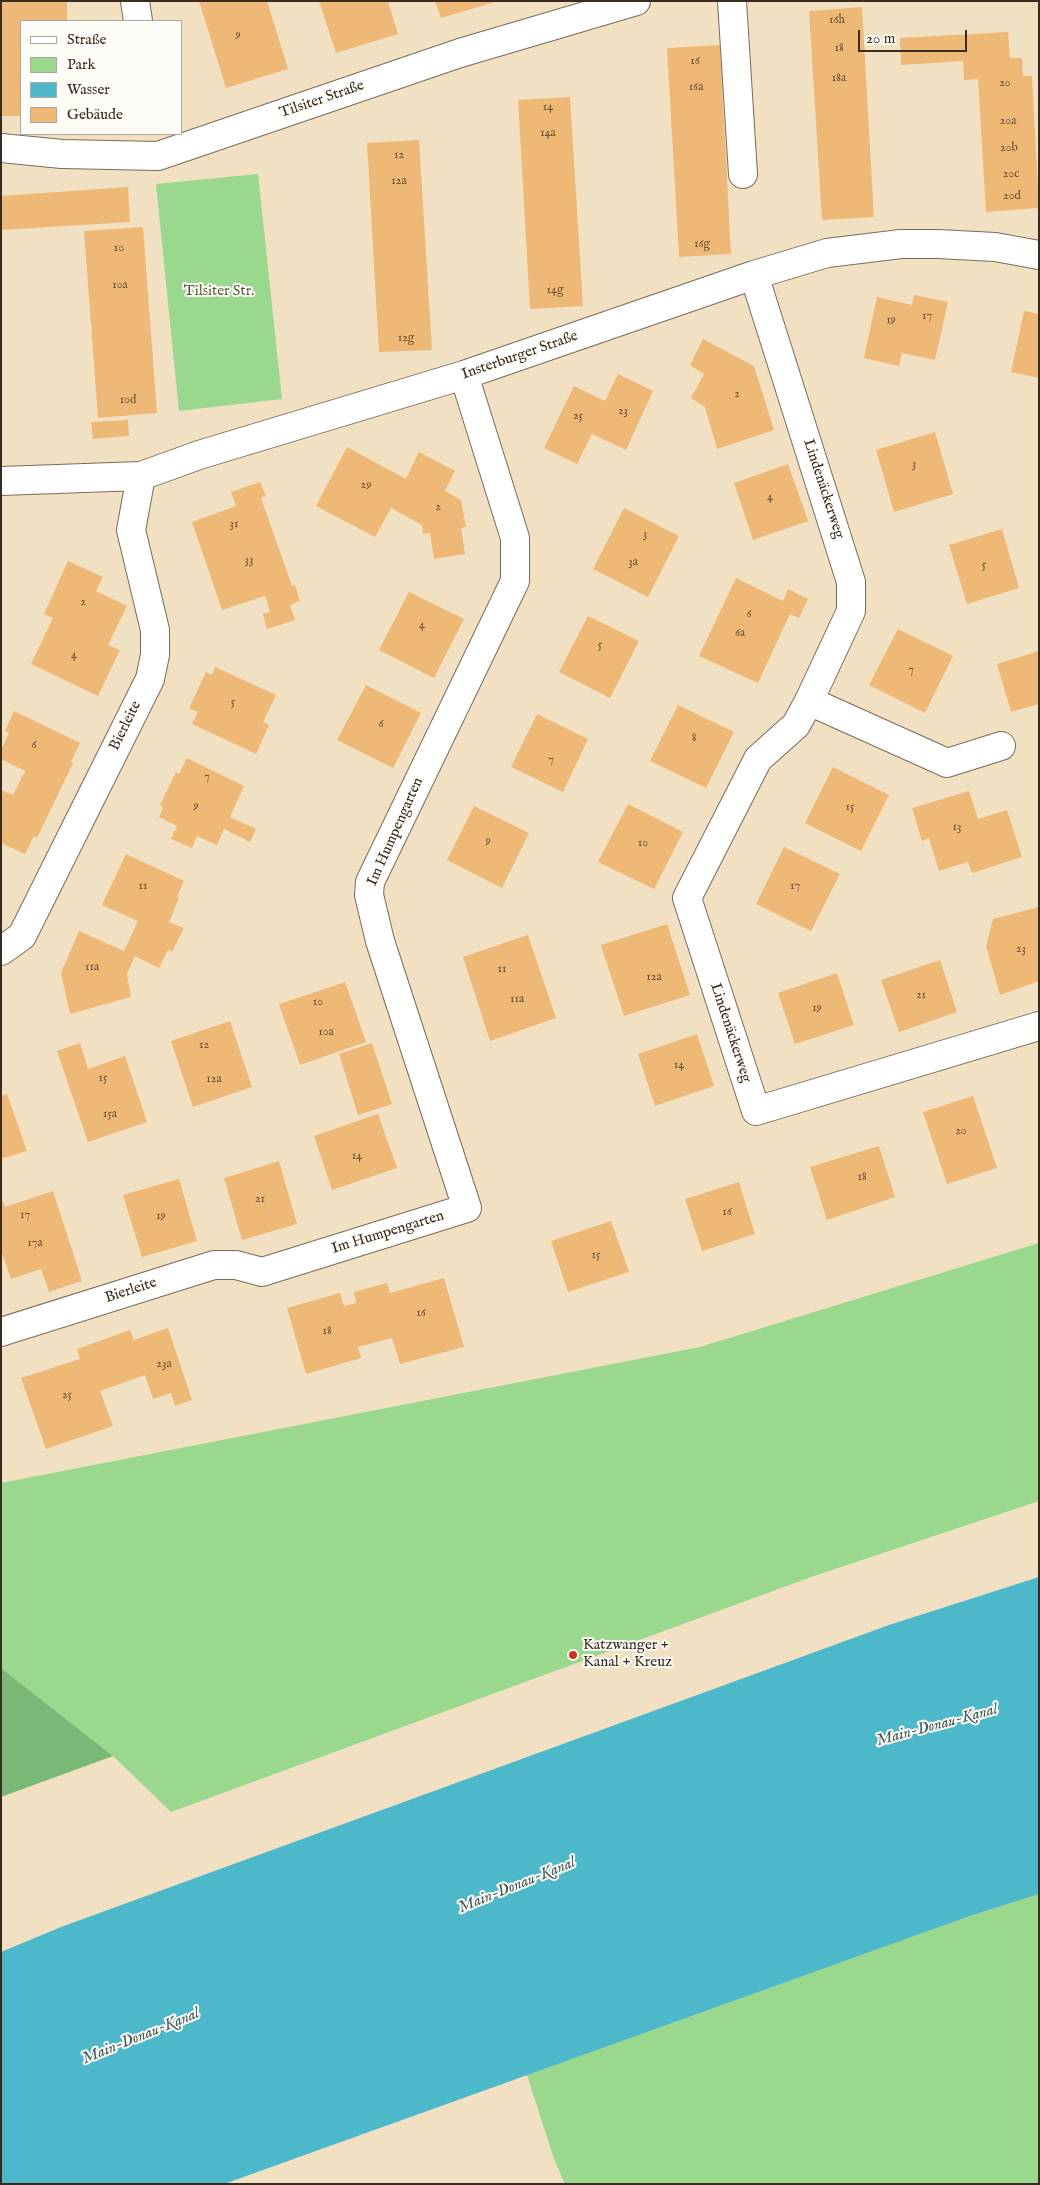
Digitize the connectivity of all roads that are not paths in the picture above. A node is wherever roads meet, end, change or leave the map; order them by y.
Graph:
1 (135, 1) edge
2 (636, 1) edge
3 (732, 1) edge
4 (138, 20) edge
5 (156, 145) edge
6 (1, 148) edge
7 (743, 174) dead end
8 (1039, 255) edge
9 (754, 275) junction
10 (464, 375) junction
11 (141, 476) junction
12 (1, 481) edge
13 (809, 701) junction
14 (1002, 746) dead end
15 (1, 951) edge
16 (1039, 1026) edge
17 (262, 1272) joint
18 (1, 1332) edge

1 - 4 street
2 - 5 street, Tilsiter Straße
3 - 7 street
5 - 6 street, Tilsiter Straße
8 - 9 street, Insterburger Straße
9 - 10 street, Insterburger Straße
9 - 13 street, Lindenäckerweg
10 - 11 street, Insterburger Straße
10 - 17 street, Im Humpengarten
11 - 12 street, Insterburger Straße
11 - 15 street, Bierleite
13 - 14 street
13 - 16 street, Lindenäckerweg
17 - 18 street, Bierleite

